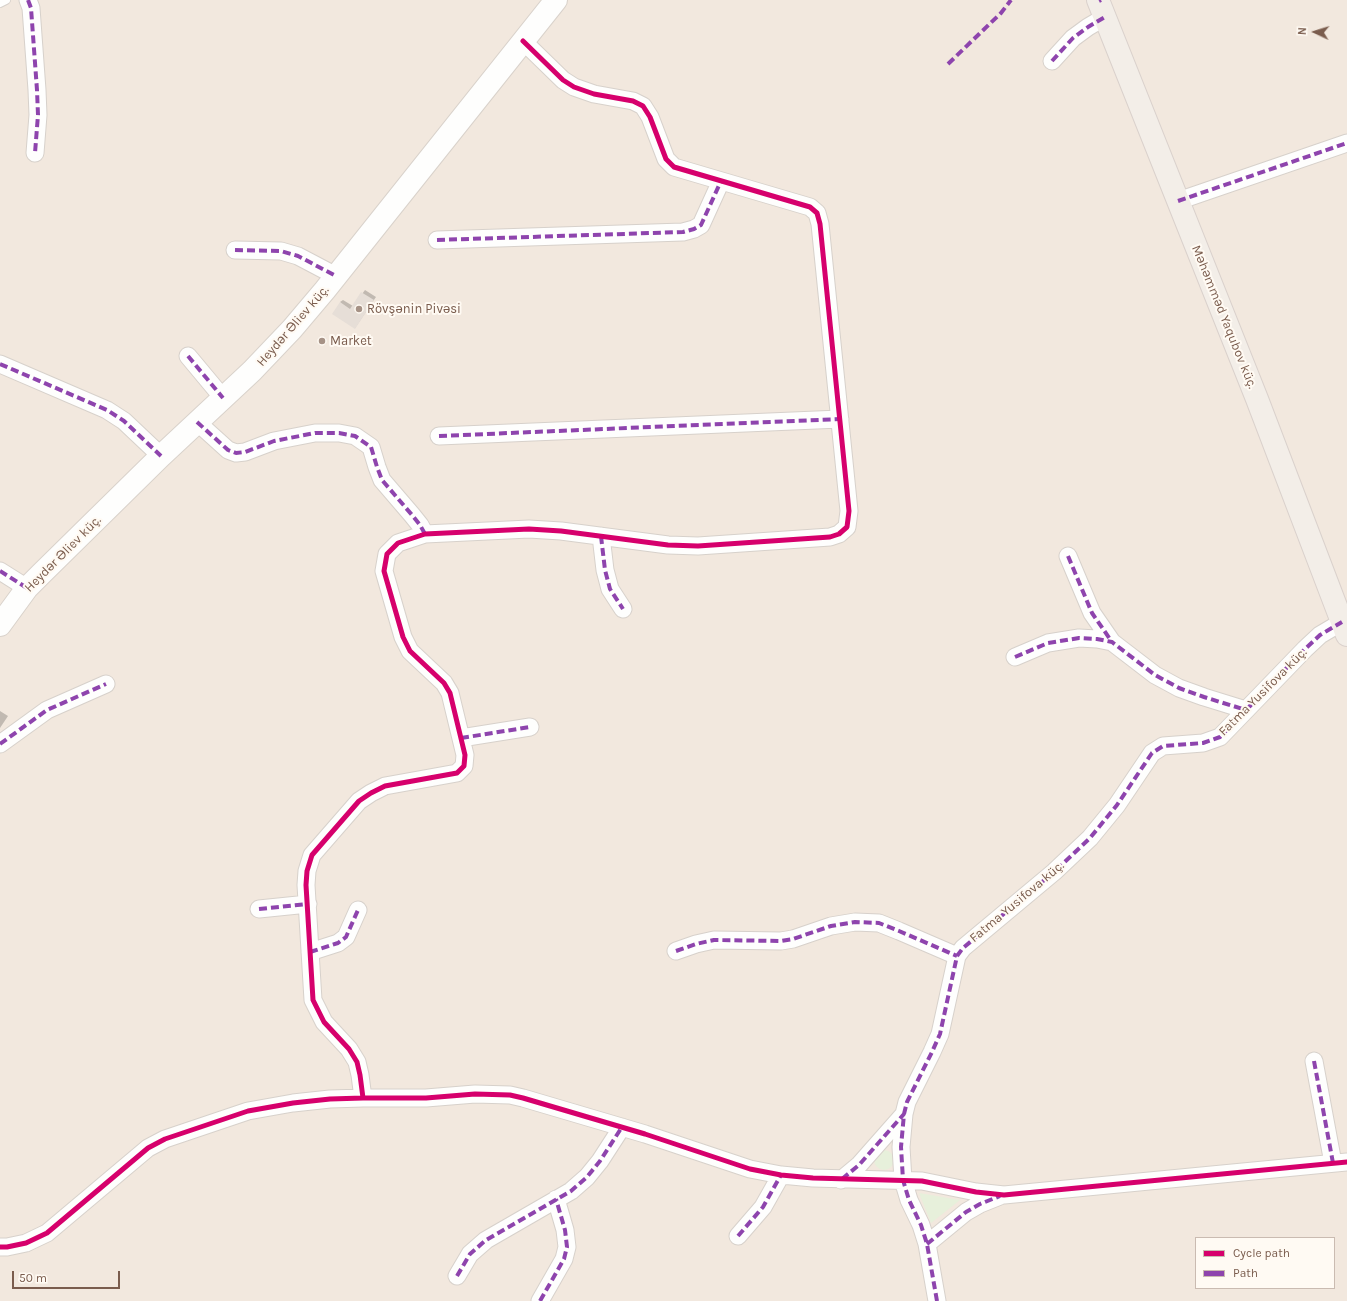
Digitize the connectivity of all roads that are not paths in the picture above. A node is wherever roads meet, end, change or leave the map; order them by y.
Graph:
1 (6, 0) edge
2 (28, 0) edge
3 (556, 0) edge
4 (0, 3) edge
5 (1101, 4) edge
6 (523, 41) junction
7 (1052, 61) dead end
8 (1347, 143) edge
9 (35, 153) dead end
10 (721, 181) junction
11 (1178, 200) junction
12 (437, 240) dead end
13 (235, 250) dead end
14 (336, 276) junction
15 (188, 356) dead end
16 (0, 364) edge
17 (223, 398) junction
18 (840, 419) junction
19 (197, 422) junction
20 (439, 436) dead end
21 (161, 456) junction
22 (425, 534) junction
23 (601, 536) junction
24 (1068, 556) dead end
25 (0, 571) edge
26 (27, 588) junction
27 (623, 609) dead end
28 (0, 625) edge
29 (1344, 628) edge
30 (1112, 642) junction
31 (1015, 657) dead end
32 (106, 684) dead end
33 (1246, 710) junction
34 (530, 727) dead end
35 (461, 738) junction
36 (0, 744) edge
37 (308, 904) junction
38 (259, 909) dead end
39 (358, 910) dead end
40 (676, 951) dead end
41 (310, 952) junction
42 (957, 956) junction
43 (1314, 1061) dead end
44 (363, 1098) junction
45 (904, 1114) junction
46 (622, 1127) junction
47 (1340, 1163) edge
48 (781, 1175) junction
49 (841, 1180) junction
50 (903, 1180) junction
51 (1004, 1195) junction
52 (556, 1200) junction
53 (738, 1236) dead end
54 (927, 1244) junction
55 (0, 1247) edge
56 (457, 1276) dead end
57 (540, 1301) edge
58 (937, 1301) edge

1 - 4 lane
2 - 9 street
3 - 6 main road, Heydər Əliev küç.
5 - 7 street
5 - 11 main road, Məhəmməd Yaqubov küç.
6 - 10 street
6 - 14 main road, Heydər Əliev küç.
8 - 11 street
10 - 12 street
10 - 18 street
11 - 29 main road, Məhəmməd Yaqubov küç.
13 - 14 street
14 - 17 main road, Heydər Əliev küç.
15 - 17 street
16 - 21 street
17 - 19 main road, Heydər Əliev küç.
18 - 20 street
18 - 23 street
19 - 21 main road, Heydər Əliev küç.
19 - 22 street
21 - 26 main road, Heydər Əliev küç.
22 - 23 street
22 - 35 street
23 - 27 street
24 - 30 street
25 - 26 street
26 - 28 main road, Heydər Əliev küç.
29 - 33 street, Fatma Yusifova küç.
30 - 31 street
30 - 33 street
32 - 36 street
33 - 42 street, Fatma Yusifova küç.
34 - 35 street
35 - 37 street
37 - 38 street
37 - 41 street
39 - 41 street
40 - 42 street
41 - 44 street
42 - 45 street, Fatma Yusifova küç.
43 - 47 street
44 - 46 street
44 - 55 street
45 - 49 street
45 - 50 street, Fatma Yusifova küç.
46 - 48 street
46 - 52 street
47 - 51 street
48 - 49 street
48 - 53 street
49 - 50 street
50 - 51 street
50 - 54 street, Fatma Yusifova küç.
51 - 54 street
52 - 56 street
52 - 57 street
54 - 58 street, Fatma Yusifova küç.

